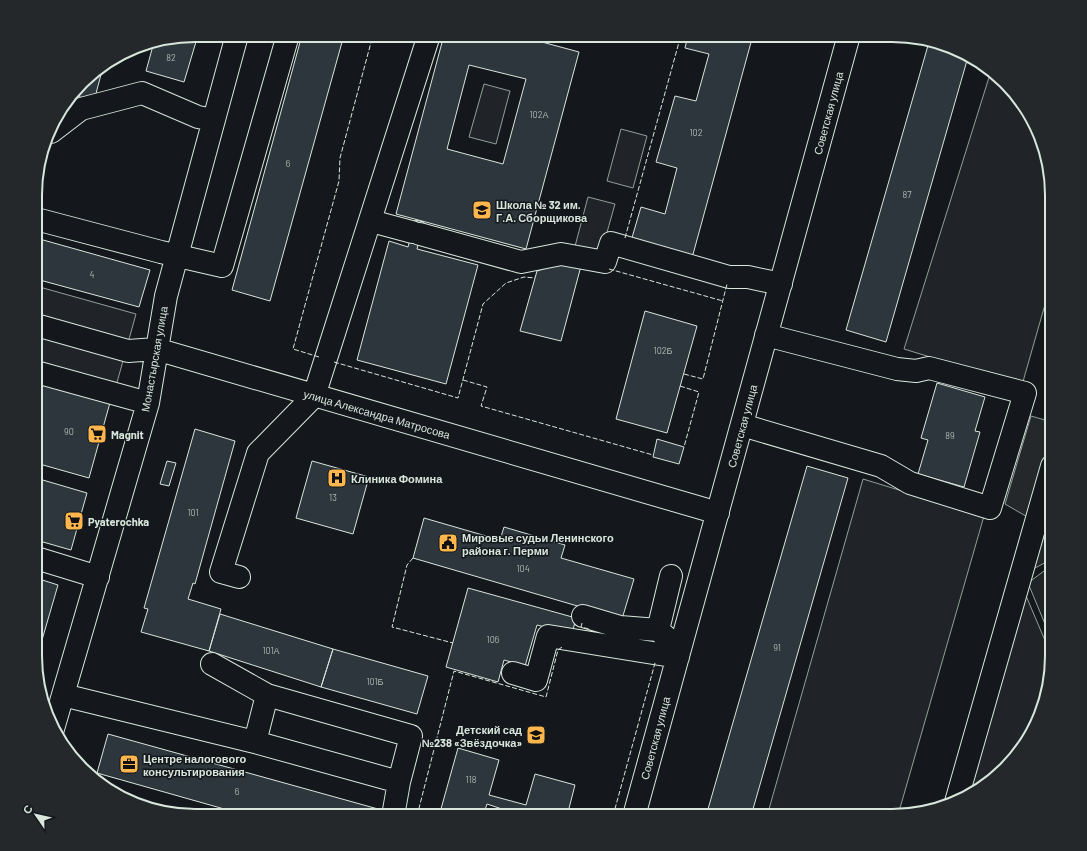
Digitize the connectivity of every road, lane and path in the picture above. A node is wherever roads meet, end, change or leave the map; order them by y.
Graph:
1 (236, 42) edge
2 (286, 42) edge
3 (427, 42) edge
4 (847, 42) edge
5 (214, 120) junction
6 (59, 126) edge
7 (42, 221) edge
8 (371, 221) junction
9 (177, 256) junction
10 (781, 284) junction
11 (42, 327) edge
12 (766, 335) junction
13 (156, 349) junction
14 (42, 374) edge
15 (314, 396) junction
16 (148, 403) junction
17 (742, 425) junction
18 (1045, 490) edge
19 (718, 513) junction
20 (42, 560) edge
21 (671, 576) dead end
22 (98, 577) junction
23 (239, 577) dead end
24 (583, 616) dead end
25 (658, 630) junction
26 (679, 653) junction
27 (212, 664) dead end
28 (513, 673) dead end
29 (63, 695) junction
30 (267, 695) junction
31 (56, 719) edge
32 (255, 742) junction
33 (399, 782) junction
34 (959, 793) edge
35 (394, 809) edge
36 (636, 809) edge

1 - 5 street, Монастырская улица
2 - 9 street
3 - 8 street
4 - 10 street, Советская улица
5 - 6 street
5 - 9 street, Монастырская улица
7 - 9 street
8 - 10 street
8 - 15 street
9 - 13 street, Монастырская улица
10 - 12 street, Советская улица
11 - 13 street, улица Александра Матросова
12 - 17 street, Советская улица
12 - 17 street
13 - 15 street, улица Александра Матросова
13 - 16 street, Монастырская улица
14 - 16 street
15 - 19 street, улица Александра Матросова
15 - 23 street
16 - 22 street, Монастырская улица
17 - 19 street, Советская улица
18 - 34 street
19 - 26 street, Советская улица
20 - 22 street
21 - 25 street
22 - 29 street, Монастырская улица
24 - 25 street
25 - 26 street
26 - 28 street
26 - 36 street, Советская улица
27 - 30 street
29 - 31 street, Монастырская улица
29 - 32 street
30 - 32 street
30 - 33 street
32 - 33 street
33 - 35 street

